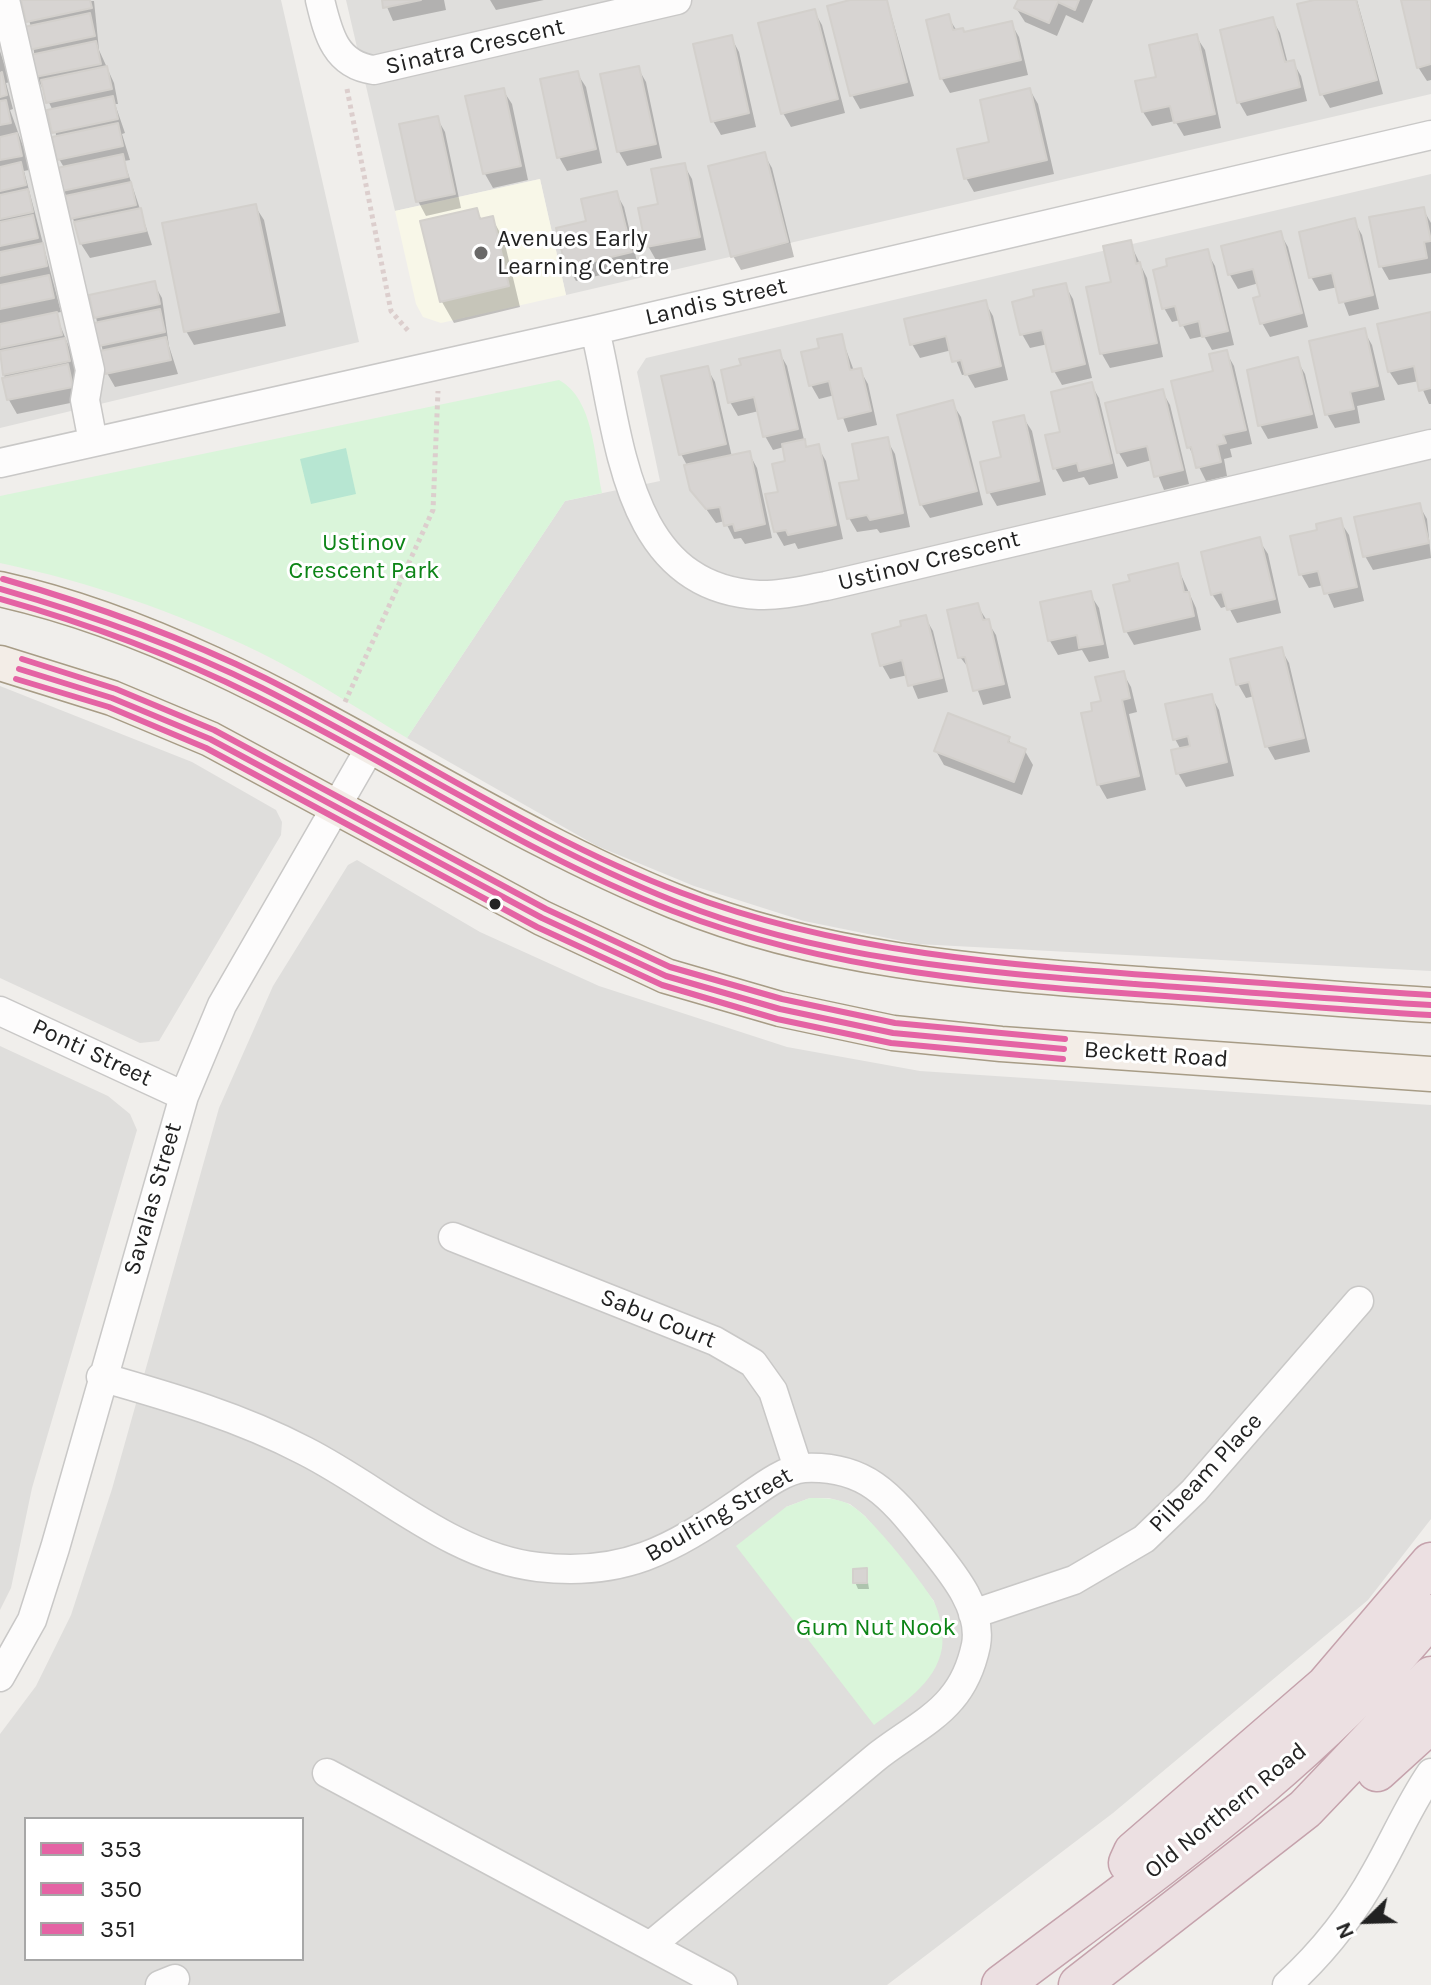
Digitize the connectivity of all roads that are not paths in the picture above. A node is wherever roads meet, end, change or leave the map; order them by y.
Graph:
1 (5, 0) edge
2 (320, 0) edge
3 (677, 0) edge
4 (636, 5) edge
5 (1431, 135) edge
6 (595, 330) junction
7 (93, 442) junction
8 (1431, 444) edge
9 (0, 463) edge
10 (0, 589) edge
11 (0, 663) edge
12 (370, 748) junction
13 (335, 809) junction
14 (1431, 1005) edge
15 (0, 1011) edge
16 (1431, 1074) edge
17 (184, 1096) junction
18 (453, 1237) dead end
19 (1359, 1301) dead end
20 (101, 1377) junction
21 (798, 1468) junction
22 (1431, 1563) edge
23 (973, 1614) junction
24 (1431, 1615) edge
25 (0, 1677) edge
26 (1431, 1677) edge
27 (1431, 1722) edge
28 (327, 1773) dead end
29 (1431, 1773) edge
30 (1252, 1853) junction
31 (1107, 1905) junction
32 (650, 1946) junction
33 (723, 1985) edge
34 (1002, 1985) edge
35 (1079, 1985) edge
36 (1287, 1985) edge

1 - 7 street
2 - 4 street, Sinatra Crescent
3 - 4 street, Sinatra Crescent
5 - 6 street, Landis Street
6 - 7 street, Landis Street
6 - 8 street, Ustinov Crescent
7 - 9 street, Landis Street
10 - 12 main road
11 - 13 main road, Beckett Road
12 - 13 street, Savalas Street
12 - 14 main road
13 - 16 main road, Beckett Road
13 - 17 street, Savalas Street
15 - 17 street, Ponti Street
17 - 20 street, Savalas Street
18 - 21 street, Sabu Court
19 - 23 street, Pilbeam Place
20 - 21 street, Boulting Street
20 - 25 street, Savalas Street
21 - 23 street, Boulting Street
22 - 31 highway
23 - 32 street, Boulting Street
24 - 31 highway, Old Northern Road
26 - 30 highway, Old Northern Road
27 - 30 highway
28 - 32 street
29 - 36 street
30 - 35 highway, Old Northern Road
31 - 34 highway, Old Northern Road
32 - 33 street

